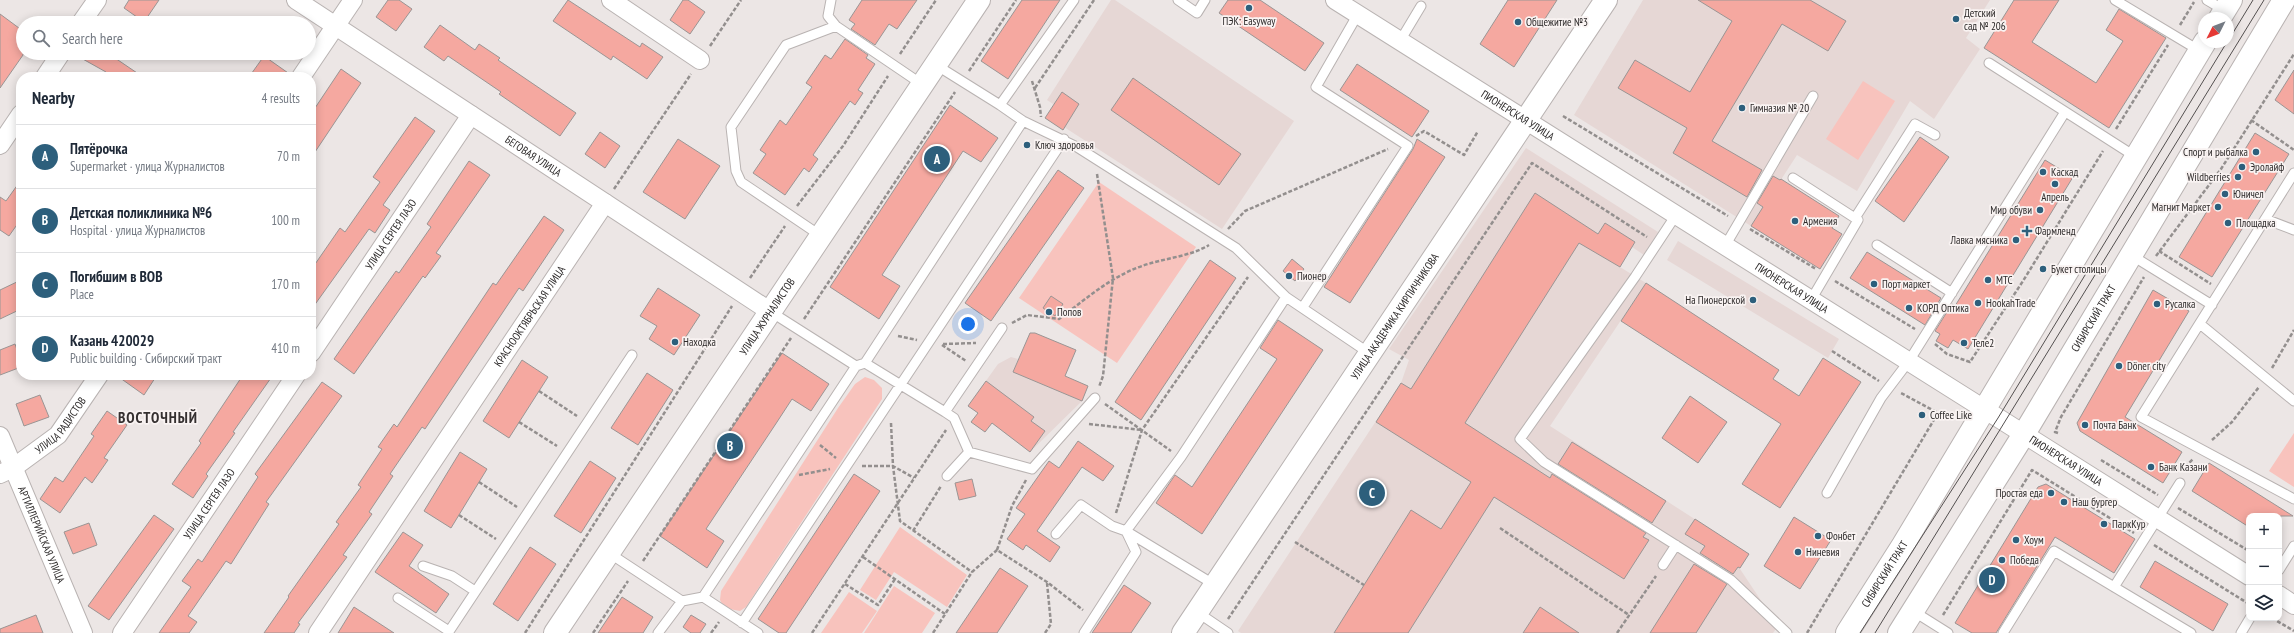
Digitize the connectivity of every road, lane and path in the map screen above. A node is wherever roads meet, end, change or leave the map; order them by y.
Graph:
1 (97, 0) edge
2 (296, 0) edge
3 (353, 0) edge
4 (612, 0) edge
5 (740, 0) edge
6 (831, 0) edge
7 (936, 0) edge
8 (979, 0) edge
9 (1074, 0) edge
10 (1094, 0) edge
11 (1178, 0) edge
12 (1205, 0) edge
13 (1335, 0) edge
14 (1606, 0) edge
15 (2116, 0) edge
16 (2196, 0) edge
17 (2284, 0) edge
18 (1422, 6) dead end
19 (1358, 14) junction
20 (86, 16) edge
21 (336, 26) junction
22 (836, 26) junction
23 (2174, 35) junction
24 (1400, 41) junction
25 (2198, 44) edge
26 (2201, 48) edge
27 (2294, 54) edge
28 (316, 55) edge
29 (56, 60) edge
30 (313, 60) edge
31 (700, 60) junction
32 (1989, 63) dead end
33 (936, 65) junction
34 (894, 66) junction
35 (1028, 66) junction
36 (48, 72) edge
37 (304, 72) edge
38 (922, 85) junction
39 (1035, 88) junction
40 (1813, 96) dead end
41 (1000, 105) junction
42 (2065, 112) junction
43 (471, 115) junction
44 (1563, 116) dead end
45 (1525, 120) junction
46 (2251, 120) junction
47 (16, 121) edge
48 (1023, 121) junction
49 (1041, 129) junction
50 (1478, 131) dead end
51 (1935, 135) dead end
52 (1064, 139) junction
53 (1084, 139) dead end
54 (2110, 140) junction
55 (1403, 143) junction
56 (0, 145) edge
57 (1077, 147) junction
58 (2294, 150) edge
59 (2136, 157) junction
60 (1094, 158) junction
61 (2294, 173) edge
62 (1793, 178) dead end
63 (605, 203) junction
64 (1676, 215) junction
65 (791, 216) junction
66 (1855, 218) junction
67 (2265, 219) junction
68 (1738, 222) junction
69 (2294, 230) edge
70 (821, 237) junction
71 (1220, 239) junction
72 (1657, 243) junction
73 (1725, 246) junction
74 (1877, 246) dead end
75 (2159, 251) junction
76 (2130, 254) junction
77 (1255, 267) junction
78 (2150, 267) junction
79 (1826, 275) junction
80 (1113, 278) junction
81 (2221, 290) junction
82 (741, 292) junction
83 (1952, 293) junction
84 (1286, 297) junction
85 (1811, 300) junction
86 (2212, 305) junction
87 (1304, 307) junction
88 (771, 312) junction
89 (2200, 324) junction
90 (1002, 328) joint
91 (2294, 330) edge
92 (1924, 337) junction
93 (942, 344) dead end
94 (316, 346) edge
95 (1369, 353) junction
96 (632, 355) dead end
97 (1909, 362) junction
98 (861, 364) junction
99 (975, 367) junction
100 (96, 380) edge
101 (293, 380) edge
102 (2266, 380) junction
103 (900, 384) junction
104 (539, 391) dead end
105 (890, 398) junction
106 (1095, 398) junction
107 (2294, 401) edge
108 (1983, 409) junction
109 (945, 412) junction
110 (1938, 413) dead end
111 (954, 418) junction
112 (519, 422) dead end
113 (587, 422) junction
114 (1074, 422) junction
115 (1142, 430) junction
116 (2024, 434) junction
117 (0, 436) edge
118 (2062, 436) dead end
119 (543, 437) dead end
120 (810, 437) junction
121 (2202, 450) junction
122 (969, 452) junction
123 (2095, 456) dead end
124 (1181, 457) junction
125 (846, 466) junction
126 (893, 466) junction
127 (1032, 469) junction
128 (2032, 470) dead end
129 (7, 471) edge
130 (947, 476) joint
131 (782, 478) junction
132 (914, 478) junction
133 (479, 482) dead end
134 (2180, 483) dead end
135 (1827, 493) dead end
136 (2294, 499) edge
137 (2168, 502) junction
138 (898, 504) junction
139 (527, 514) junction
140 (459, 515) dead end
141 (2158, 518) junction
142 (1112, 526) junction
143 (1500, 528) dead end
144 (914, 531) junction
145 (1126, 531) junction
146 (1056, 534) dead end
147 (1296, 542) dead end
148 (1676, 545) junction
149 (506, 546) junction
150 (2294, 546) edge
151 (2246, 549) edge
152 (997, 550) junction
153 (609, 553) junction
154 (863, 557) junction
155 (1663, 565) dead end
156 (2282, 565) edge
157 (423, 566) dead end
158 (972, 572) junction
159 (2246, 574) edge
160 (1656, 576) dead end
161 (895, 579) junction
162 (1047, 582) junction
163 (845, 584) junction
164 (1215, 585) junction
165 (1364, 586) dead end
166 (2114, 587) junction
167 (475, 591) junction
168 (703, 597) junction
169 (2282, 597) edge
170 (398, 598) dead end
171 (682, 601) junction
172 (2294, 605) edge
173 (1913, 611) junction
174 (1197, 612) junction
175 (945, 614) junction
176 (1629, 615) junction
177 (1094, 618) junction
178 (2248, 621) edge
179 (2277, 621) edge
180 (742, 623) junction
181 (1936, 626) junction
182 (1224, 631) edge
183 (2294, 631) edge
184 (448, 632) edge
185 (83, 633) edge
186 (122, 633) edge
187 (318, 633) edge
188 (524, 633) edge
189 (555, 633) edge
190 (658, 633) edge
191 (758, 633) edge
192 (812, 633) edge
193 (933, 633) edge
194 (1045, 633) edge
195 (1084, 633) edge
196 (1183, 633) edge
197 (1617, 633) edge
198 (1787, 633) edge
199 (1808, 633) edge
200 (1847, 633) edge
201 (1899, 633) edge
202 (1948, 633) edge
203 (2003, 633) edge
204 (2191, 633) edge
205 (2241, 633) edge

1 - 20 street
2 - 21 street, БЕГОВАЯ УЛИЦА
3 - 21 street
4 - 31 street
5 - 31 path
6 - 22 lane
7 - 34 path
8 - 33 street, УЛИЦА ЖУРНАЛИСТОВ
9 - 35 lane
10 - 39 path
11 - 12 lane
13 - 19 street, ПИОНЕРСКАЯ УЛИЦА
14 - 45 street, УЛИЦА АКАДЕМИКА КИРПИЧНИКОВА
15 - 23 lane
16 - 23 path
17 - 76 street, СИБИРСКИЙ ТРАКТ
18 - 24 lane
19 - 24 street, ПИОНЕРСКАЯ УЛИЦА
19 - 55 lane
21 - 28 street
21 - 43 street, БЕГОВАЯ УЛИЦА
22 - 34 lane
22 - 65 lane
23 - 25 lane
23 - 54 path
24 - 45 street, ПИОНЕРСКАЯ УЛИЦА
26 - 59 street, СИБИРСКИЙ ТРАКТ
27 - 46 path
29 - 36 street
30 - 37 street
31 - 63 path
32 - 42 lane
33 - 38 street, УЛИЦА ЖУРНАЛИСТОВ
33 - 41 lane
34 - 38 lane
34 - 65 path
35 - 39 path
35 - 41 lane
38 - 70 street, УЛИЦА ЖУРНАЛИСТОВ
39 - 49 path
40 - 68 lane
41 - 48 lane
42 - 54 lane
42 - 83 lane
43 - 63 street, БЕГОВАЯ УЛИЦА
43 - 94 street, УЛИЦА СЕРГЕЯ ЛАЗО
44 - 68 path
45 - 64 street, ПИОНЕРСКАЯ УЛИЦА
45 - 95 street, УЛИЦА АКАДЕМИКА КИРПИЧНИКОВА
46 - 58 path
46 - 75 path
47 - 56 street
48 - 49 lane
48 - 98 lane
49 - 52 lane
50 - 55 path
51 - 66 lane
52 - 57 lane
52 - 103 lane
53 - 57 lane
54 - 59 lane
54 - 92 path
55 - 71 path
55 - 87 lane
57 - 60 lane
59 - 108 street, СИБИРСКИЙ ТРАКТ
60 - 71 lane
60 - 80 path
61 - 67 lane
62 - 66 lane
63 - 82 street, БЕГОВАЯ УЛИЦА
63 - 187 street, КРАСНООКТЯБРЬСКАЯ УЛИЦА
64 - 72 lane
64 - 73 street, ПИОНЕРСКАЯ УЛИЦА
65 - 70 lane
65 - 82 path
66 - 79 lane
67 - 69 lane
67 - 81 lane
68 - 73 lane
68 - 79 path
70 - 88 street, УЛИЦА ЖУРНАЛИСТОВ
71 - 77 lane
71 - 80 path
72 - 148 lane
72 - 182 path
73 - 85 street, ПИОНЕРСКАЯ УЛИЦА
74 - 83 lane
75 - 78 path
75 - 81 path
76 - 78 lane
76 - 116 street, СИБИРСКИЙ ТРАКТ
77 - 84 lane
77 - 115 path
78 - 86 lane
78 - 118 path
79 - 85 lane
79 - 92 path
80 - 90 path
80 - 106 path
81 - 86 lane
82 - 88 street, БЕГОВАЯ УЛИЦА
82 - 188 path
83 - 92 lane
84 - 87 lane
84 - 124 lane
85 - 97 street, ПИОНЕРСКАЯ УЛИЦА
86 - 89 lane
87 - 95 lane
88 - 98 lane
88 - 153 street, УЛИЦА ЖУРНАЛИСТОВ
89 - 102 lane
89 - 121 lane
90 - 99 lane
91 - 102 path
92 - 97 lane
93 - 99 path
95 - 164 street, УЛИЦА АКАДЕМИКА КИРПИЧНИКОВА
96 - 113 lane
97 - 108 street, ПИОНЕРСКАЯ УЛИЦА
97 - 135 lane
98 - 103 lane
98 - 120 lane
99 - 109 lane
100 - 129 street, УЛИЦА РАДИСТОВ
101 - 186 street, УЛИЦА СЕРГЕЯ ЛАЗО
102 - 107 lane
102 - 121 path
103 - 105 lane
103 - 109 lane
104 - 113 path
105 - 125 lane
105 - 126 path
106 - 114 lane
106 - 115 path
108 - 116 street, ПИОНЕРСКАЯ УЛИЦА
108 - 200 street, СИБИРСКИЙ ТРАКТ
109 - 111 lane
110 - 199 path
111 - 122 lane
111 - 132 path
112 - 119 path
113 - 139 lane
114 - 115 path
114 - 127 lane
115 - 124 path
115 - 142 path
116 - 141 street, ПИОНЕРСКАЯ УЛИЦА
116 - 173 street, СИБИРСКИЙ ТРАКТ
117 - 129 street, АРТИЛЛЕРИЙСКАЯ УЛИЦА
120 - 125 path
120 - 131 lane
121 - 136 lane
122 - 127 lane
122 - 130 lane
123 - 137 path
124 - 145 lane
125 - 126 path
125 - 131 path
125 - 180 lane
126 - 132 path
126 - 138 path
127 - 152 path
128 - 181 path
129 - 185 street, АРТИЛЛЕРИЙСКАЯ УЛИЦА
130 - 144 path
131 - 168 lane
132 - 138 path
133 - 139 path
134 - 137 lane
137 - 141 lane
137 - 151 path
138 - 144 path
138 - 154 path
139 - 149 lane
140 - 149 path
141 - 159 street, ПИОНЕРСКАЯ УЛИЦА
141 - 166 lane
142 - 145 lane
142 - 146 lane
143 - 176 path
144 - 158 path
145 - 164 lane
145 - 177 lane
147 - 165 path
148 - 155 lane
148 - 198 lane
149 - 167 lane
150 - 156 lane
152 - 158 path
152 - 162 path
153 - 171 lane
153 - 189 street, УЛИЦА ЖУРНАЛИСТОВ
154 - 161 path
154 - 163 path
157 - 167 lane
158 - 175 path
160 - 176 path
161 - 163 path
161 - 175 path
162 - 177 path
162 - 194 path
163 - 192 path
164 - 174 street, УЛИЦА АКАДЕМИКА КИРПИЧНИКОВА
166 - 203 lane
166 - 204 lane
167 - 184 lane
168 - 171 lane
168 - 180 lane
169 - 172 street
170 - 184 lane
171 - 190 lane
173 - 181 lane
173 - 201 street, СИБИРСКИЙ ТРАКТ
174 - 182 lane
174 - 196 street, УЛИЦА АКАДЕМИКА КИРПИЧНИКОВА
175 - 193 path
176 - 197 path
177 - 195 lane
178 - 205 lane
179 - 183 path
180 - 191 lane
181 - 202 lane

